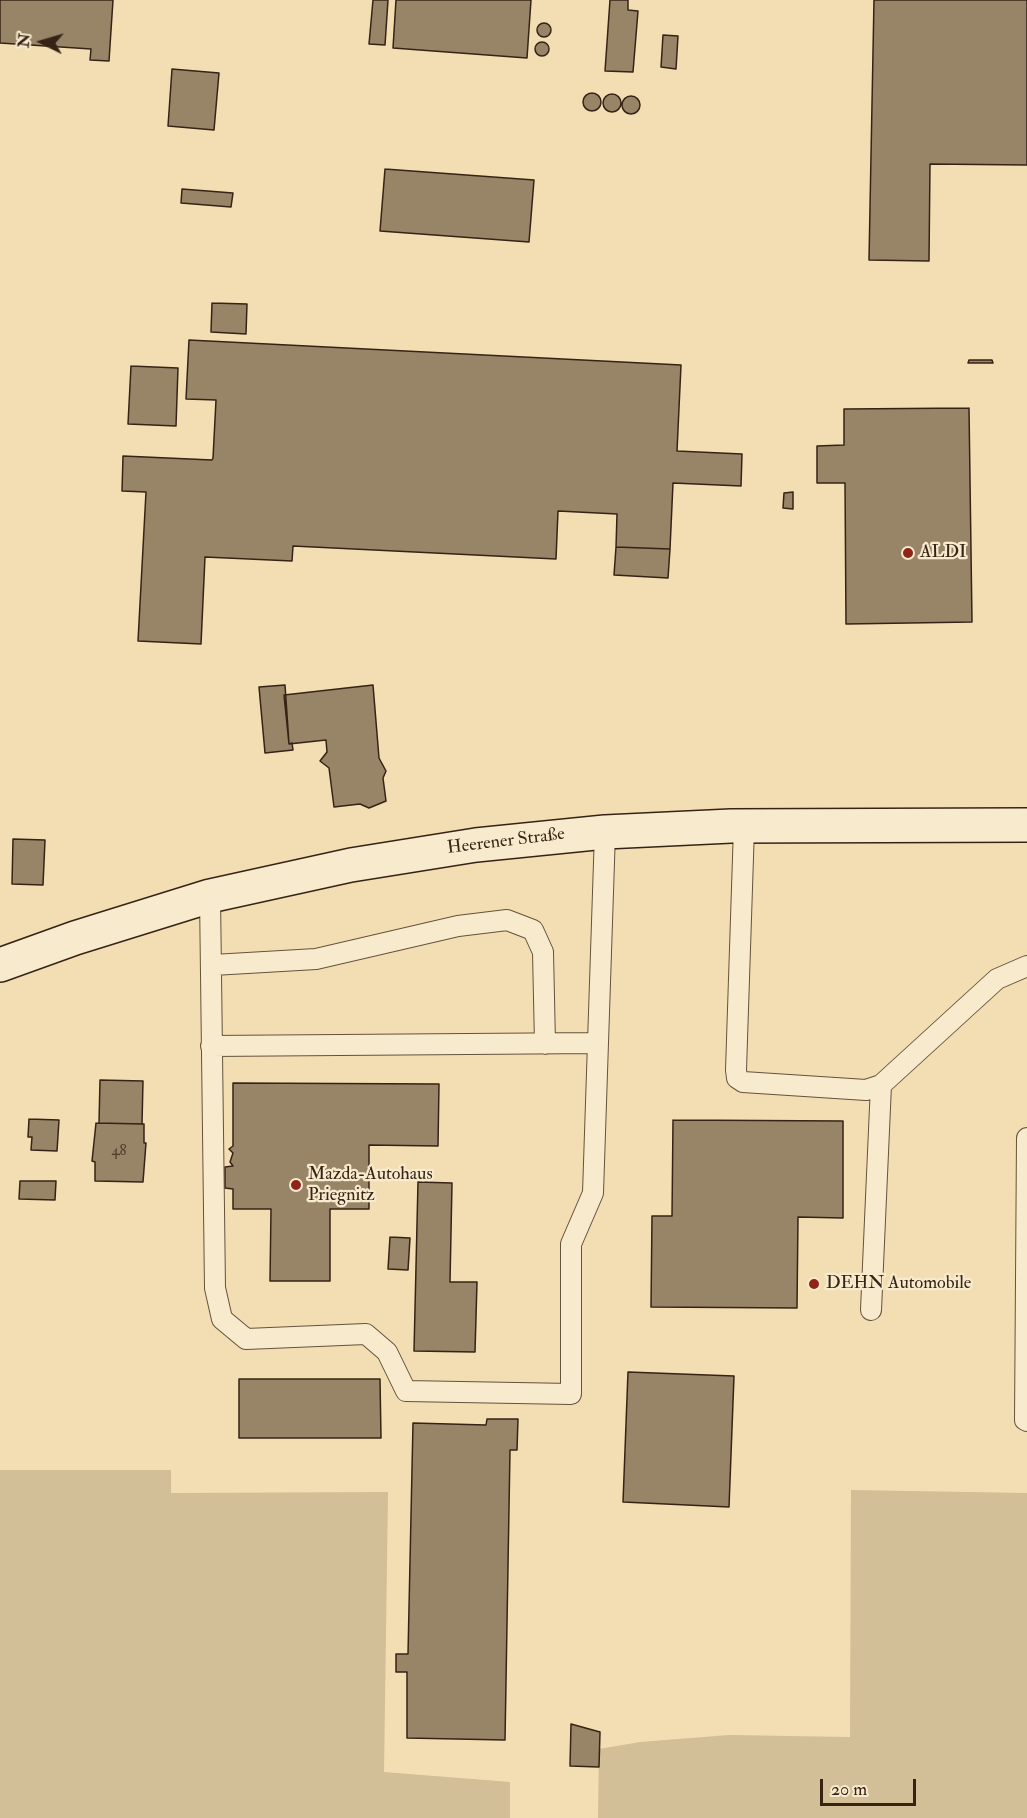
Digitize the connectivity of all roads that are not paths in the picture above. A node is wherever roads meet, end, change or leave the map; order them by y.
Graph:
1 (1027, 825) edge
2 (744, 826) junction
3 (605, 832) junction
4 (210, 896) junction
5 (213, 964) junction
6 (0, 965) edge
7 (1027, 966) edge
8 (596, 1043) junction
9 (545, 1044) junction
10 (211, 1046) junction
11 (880, 1085) junction
12 (1027, 1138) edge
13 (871, 1310) dead end
14 (1027, 1420) edge

1 - 2 main road, Heerener Straße
2 - 3 main road, Heerener Straße
2 - 11 lane
3 - 4 main road, Heerener Straße
3 - 8 lane
4 - 5 lane
4 - 6 main road, Heerener Straße
5 - 9 lane
5 - 10 lane
7 - 11 lane
8 - 9 lane
8 - 10 lane
9 - 10 lane
11 - 13 lane
12 - 14 lane

